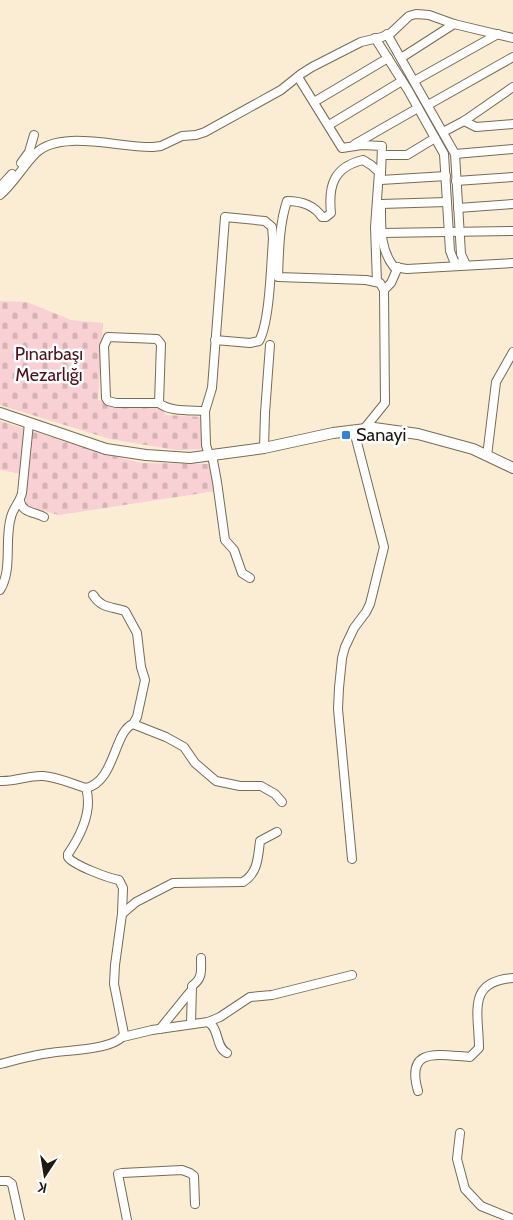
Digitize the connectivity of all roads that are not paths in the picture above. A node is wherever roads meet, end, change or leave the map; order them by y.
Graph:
1 (454, 24) junction
2 (387, 34) junction
3 (498, 34) junction
4 (375, 38) junction
5 (513, 38) edge
6 (513, 57) edge
7 (388, 58) junction
8 (401, 58) junction
9 (298, 77) junction
10 (402, 81) junction
11 (414, 82) junction
12 (513, 87) edge
13 (314, 102) junction
14 (428, 105) junction
15 (418, 108) junction
16 (464, 121) junction
17 (513, 124) edge
18 (328, 125) junction
19 (443, 132) junction
20 (34, 135) dead end
21 (435, 138) junction
22 (352, 147) junction
23 (513, 149) edge
24 (455, 154) junction
25 (382, 156) junction
26 (446, 176) junction
27 (513, 177) edge
28 (381, 180) junction
29 (456, 181) junction
30 (0, 187) edge
31 (0, 195) edge
32 (447, 202) junction
33 (382, 204) junction
34 (513, 204) edge
35 (458, 208) junction
36 (513, 231) edge
37 (449, 232) junction
38 (459, 232) junction
39 (382, 233) junction
40 (513, 263) edge
41 (463, 265) junction
42 (398, 267) junction
43 (376, 282) junction
44 (384, 290) junction
45 (215, 340) junction
46 (270, 345) dead end
47 (513, 352) edge
48 (159, 403) junction
49 (205, 411) junction
50 (0, 413) edge
51 (29, 423) junction
52 (359, 430) junction
53 (264, 448) junction
54 (210, 455) junction
55 (487, 456) junction
56 (513, 468) edge
57 (20, 501) junction
58 (44, 518) dead end
59 (250, 578) dead end
60 (0, 590) edge
61 (93, 595) dead end
62 (133, 724) junction
63 (0, 781) edge
64 (86, 788) junction
65 (282, 802) dead end
66 (277, 832) dead end
67 (352, 859) dead end
68 (122, 914) junction
69 (201, 958) dead end
70 (352, 975) dead end
71 (513, 978) edge
72 (191, 992) junction
73 (208, 1022) junction
74 (191, 1024) junction
75 (160, 1029) junction
76 (123, 1038) junction
77 (227, 1053) dead end
78 (0, 1064) edge
79 (418, 1091) dead end
80 (460, 1133) dead end
81 (0, 1181) edge
82 (195, 1204) dead end
83 (513, 1219) edge
84 (20, 1220) edge
85 (127, 1220) edge

1 - 2 street
1 - 3 street
1 - 8 street
2 - 4 street
2 - 8 street
3 - 5 street
3 - 11 street
4 - 7 street
4 - 9 street
6 - 14 street
7 - 10 street
7 - 13 street
8 - 11 street
9 - 13 street
9 - 31 street
10 - 15 street
10 - 18 street
11 - 14 street
12 - 16 street
13 - 18 street
14 - 19 street
15 - 21 street
15 - 22 street
16 - 17 street
16 - 19 street
18 - 22 street
19 - 24 street
20 - 30 street
21 - 25 street
21 - 26 street
22 - 25 street
23 - 24 street
24 - 29 street
25 - 28 street
26 - 28 street
26 - 32 street
27 - 29 street
28 - 33 street
29 - 35 street
32 - 33 street
32 - 37 street
33 - 39 street
34 - 35 street
35 - 38 street
36 - 38 street
37 - 38 street
37 - 39 street
37 - 41 street
38 - 41 street
39 - 42 street
40 - 41 street
41 - 42 street
42 - 44 street
43 - 43 street
43 - 44 street
44 - 52 street
45 - 45 street
45 - 49 street
46 - 53 street
47 - 55 street
48 - 48 street
48 - 49 street
49 - 54 street
50 - 51 main road
51 - 54 main road
51 - 57 street
52 - 53 main road
52 - 55 main road
52 - 67 street
53 - 54 main road
54 - 59 street
55 - 56 main road
57 - 58 street
57 - 60 street
61 - 62 street
62 - 64 street
62 - 65 street
63 - 64 street
64 - 68 street
66 - 68 street
68 - 76 street
69 - 72 street
70 - 73 street
71 - 79 street
72 - 74 street
72 - 75 street
73 - 74 street
73 - 77 street
74 - 75 street
75 - 76 street
76 - 78 street
80 - 83 street
81 - 84 street
82 - 85 street

